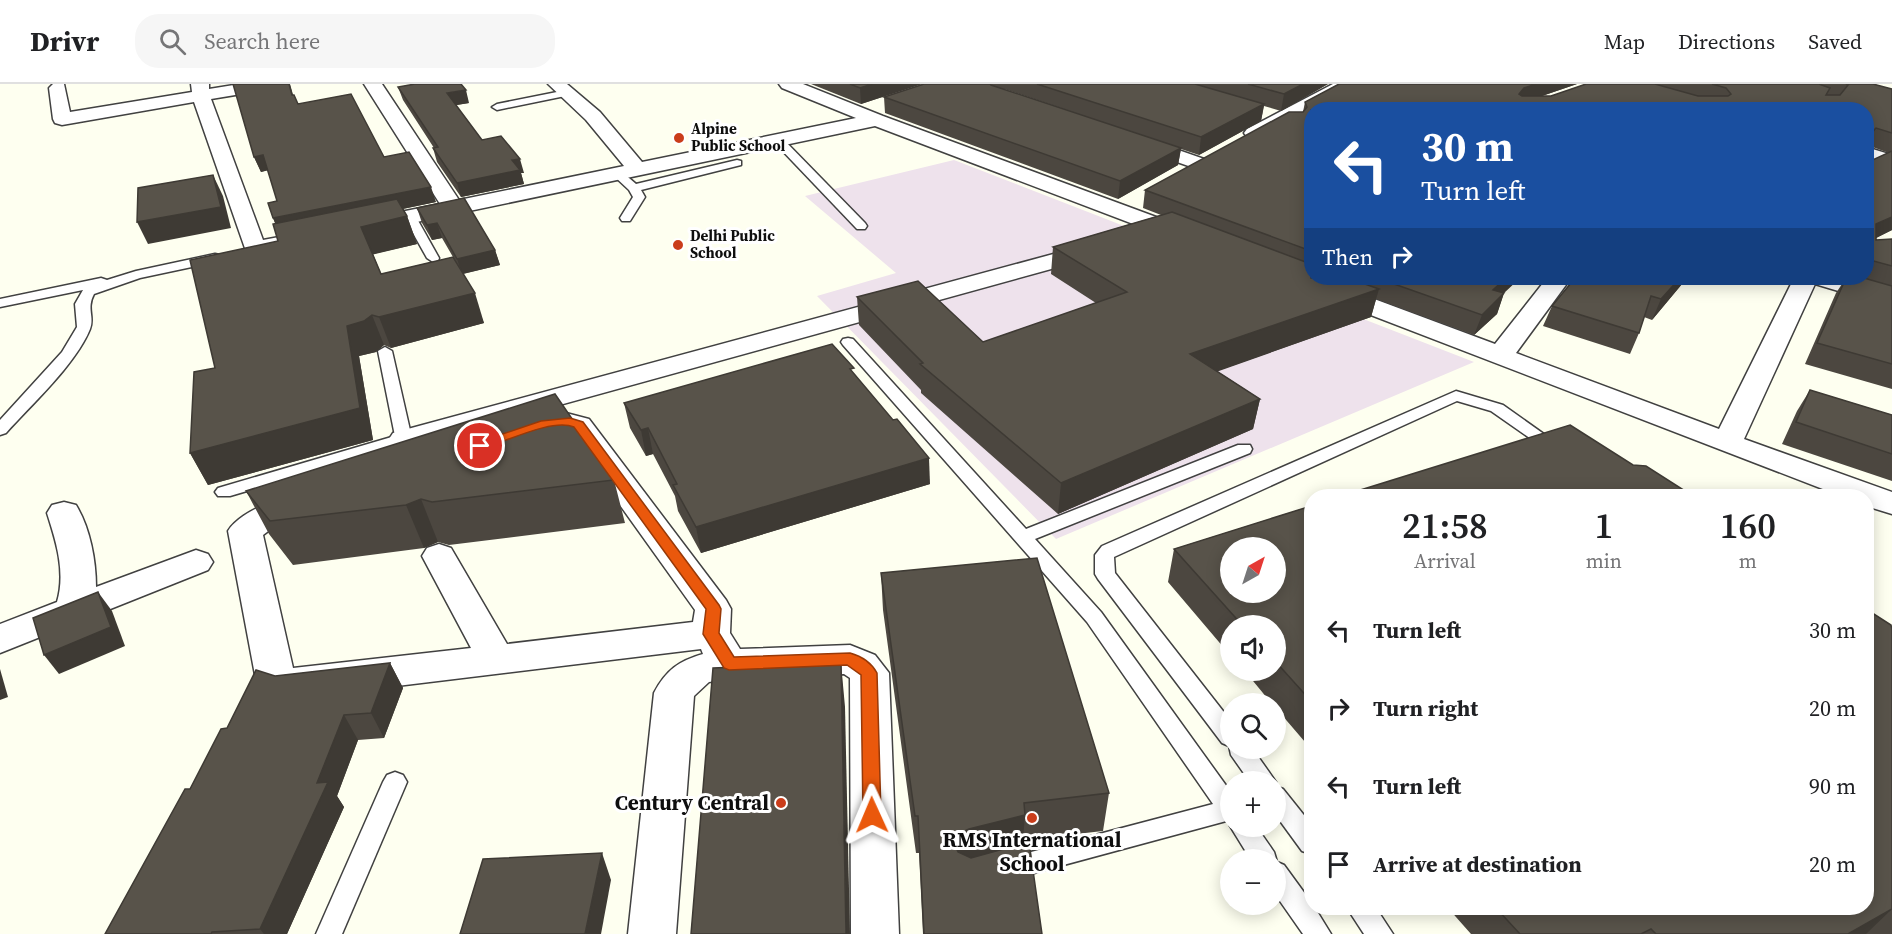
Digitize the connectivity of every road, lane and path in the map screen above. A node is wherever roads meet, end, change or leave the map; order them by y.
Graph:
1 (272, 84) edge
2 (373, 84) edge
3 (788, 84) edge
4 (1346, 84) edge
5 (58, 88) dead end
6 (562, 89) edge
7 (200, 90) edge
8 (1312, 102) edge
9 (1304, 106) edge
10 (497, 107) dead end
11 (1257, 112) edge
12 (872, 113) junction
13 (1280, 119) junction
14 (1301, 125) edge
15 (1121, 137) edge
16 (778, 140) junction
17 (1240, 141) edge
18 (1220, 152) edge
19 (1874, 155) edge
20 (1892, 160) edge
21 (737, 163) dead end
22 (1200, 164) junction
23 (1180, 175) edge
24 (630, 177) junction
25 (454, 208) junction
26 (410, 217) junction
27 (626, 218) dead end
28 (861, 226) dead end
29 (1168, 229) junction
30 (344, 231) edge
31 (310, 238) edge
32 (1213, 246) edge
33 (243, 252) junction
34 (433, 258) dead end
35 (149, 272) junction
36 (1315, 285) edge
37 (1554, 285) edge
38 (1803, 285) edge
39 (1844, 285) edge
40 (1892, 299) edge
41 (0, 303) edge
42 (848, 342) dead end
43 (385, 351) dead end
44 (1500, 356) junction
45 (0, 430) edge
46 (404, 439) junction
47 (1727, 443) junction
48 (1244, 449) dead end
49 (1572, 459) edge
50 (376, 480) edge
51 (1851, 489) edge
52 (224, 492) dead end
53 (331, 495) edge
54 (1874, 497) edge
55 (1892, 504) edge
56 (64, 513) dead end
57 (1022, 537) junction
58 (439, 556) dead end
59 (196, 562) dead end
60 (72, 610) junction
61 (0, 639) edge
62 (720, 649) junction
63 (496, 660) junction
64 (1220, 724) edge
65 (395, 782) dead end
66 (1220, 796) edge
67 (1286, 810) edge
68 (1220, 813) edge
69 (1304, 834) edge
70 (991, 874) edge
71 (1286, 889) edge
72 (1304, 914) edge
73 (1305, 915) edge
74 (1365, 915) edge
75 (329, 934) edge
76 (652, 934) edge
77 (875, 934) edge
78 (1318, 934) edge
79 (1380, 934) edge

1 - 7 street
2 - 25 street
3 - 12 street
4 - 8 street
5 - 7 street
6 - 10 lane
6 - 24 street
7 - 33 street
9 - 13 street
11 - 13 street
12 - 16 street
12 - 29 street
13 - 14 street
13 - 17 street
15 - 22 street
16 - 24 street
16 - 28 lane
18 - 22 street
19 - 20 street
21 - 24 lane
22 - 23 street
24 - 25 street
24 - 27 lane
25 - 26 street
26 - 30 street
26 - 34 lane
29 - 32 street
29 - 46 street
31 - 33 street
33 - 35 lane
35 - 41 lane
35 - 45 lane
36 - 44 street
37 - 44 street
38 - 47 street
39 - 40 street
42 - 57 lane
43 - 46 lane
44 - 47 street
46 - 52 lane
47 - 51 street
48 - 57 lane
49 - 64 lane
50 - 62 street
53 - 63 street
54 - 55 street
56 - 60 street
57 - 66 lane
58 - 63 street
59 - 60 street
60 - 61 street
62 - 63 street
62 - 76 street
62 - 77 street
65 - 75 lane
67 - 69 lane
68 - 70 lane
71 - 72 lane
73 - 78 lane
74 - 79 lane

